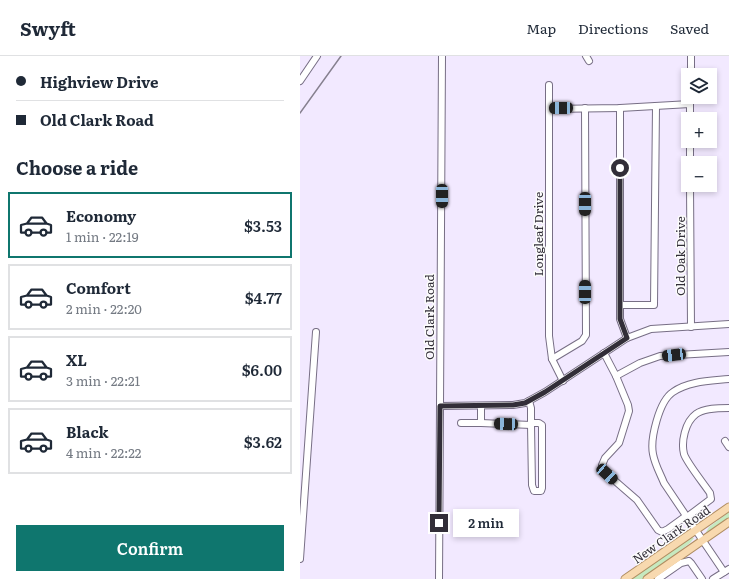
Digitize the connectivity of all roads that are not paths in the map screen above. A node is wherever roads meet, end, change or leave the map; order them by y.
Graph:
1 (318, 56) edge
2 (442, 56) edge
3 (691, 56) edge
4 (691, 68) edge
5 (300, 80) edge
6 (549, 85) dead end
7 (690, 104) joint
8 (656, 106) junction
9 (549, 108) junction
10 (585, 108) junction
11 (620, 108) junction
12 (690, 112) edge
13 (690, 192) edge
14 (620, 305) junction
15 (729, 324) edge
16 (691, 327) junction
17 (316, 332) dead end
18 (627, 338) junction
19 (729, 352) edge
20 (604, 353) junction
21 (552, 359) junction
22 (616, 376) junction
23 (729, 379) edge
24 (563, 381) junction
25 (529, 401) junction
26 (440, 406) junction
27 (481, 406) junction
28 (729, 408) edge
29 (462, 423) dead end
30 (481, 423) junction
31 (531, 424) junction
32 (725, 441) dead end
33 (729, 446) edge
34 (729, 506) edge
35 (687, 516) junction
36 (729, 522) edge
37 (696, 530) junction
38 (703, 540) junction
39 (300, 559) edge
40 (726, 570) edge
41 (716, 578) edge
42 (439, 579) edge
43 (625, 579) edge
44 (647, 579) edge
45 (658, 579) edge
46 (702, 579) edge

1 - 5 street
2 - 26 street, Old Clark Road
3 - 4 street
6 - 9 street, Longleaf Drive
7 - 8 street
7 - 12 street
8 - 11 street
8 - 14 street
9 - 10 street
9 - 21 street, Longleaf Drive
10 - 11 street
10 - 21 street
11 - 14 street
13 - 16 street, Old Oak Drive
14 - 18 street
15 - 16 street
16 - 18 street
17 - 39 street
18 - 20 street
19 - 22 street
20 - 22 street
20 - 24 street
21 - 24 street, Longleaf Drive
22 - 35 street
23 - 35 street
24 - 25 street
25 - 27 street
25 - 31 street
26 - 27 street
26 - 42 street, Old Clark Road
27 - 30 street
28 - 35 street
29 - 30 street
30 - 31 street
31 - 31 street
32 - 33 street
34 - 37 main road, New Clark Road
35 - 37 street
36 - 38 main road, New Clark Road
37 - 38 street
37 - 43 main road, New Clark Road
38 - 40 street
38 - 44 main road, New Clark Road
40 - 41 street
45 - 46 street

